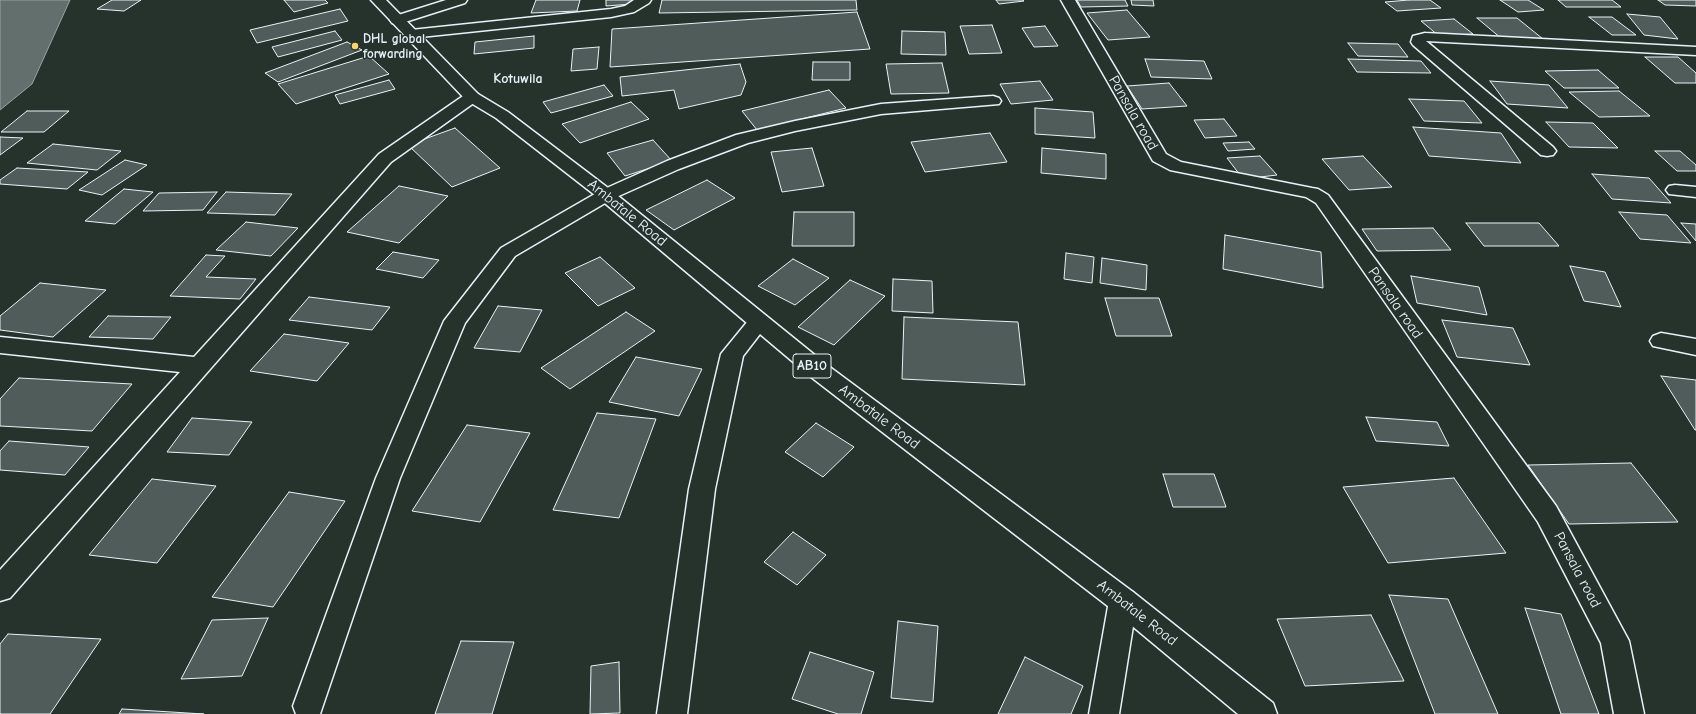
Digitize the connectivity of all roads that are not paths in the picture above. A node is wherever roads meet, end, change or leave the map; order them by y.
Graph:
1 (460, 0) edge
2 (644, 0) edge
3 (1068, 0) edge
4 (392, 12) edge
5 (1696, 50) edge
6 (472, 97) junction
7 (993, 102) dead end
8 (1547, 151) dead end
9 (1675, 190) dead end
10 (1696, 192) edge
11 (606, 194) junction
12 (759, 321) junction
13 (1661, 341) dead end
14 (0, 345) edge
15 (1696, 347) edge
16 (200, 366) junction
17 (0, 590) edge
18 (1123, 601) junction
19 (308, 706) dead end
20 (672, 714) edge
21 (1104, 714) edge
22 (1262, 714) edge
23 (1629, 714) edge

1 - 4 street
2 - 4 street
3 - 23 street, Pansala road
4 - 6 street, Ambatale Road / AB10
5 - 8 street
6 - 11 street, Ambatale Road / AB10
6 - 16 street
7 - 11 street
9 - 10 street
11 - 12 street, Ambatale Road / AB10
11 - 19 street
12 - 18 street, Ambatale Road / AB10
12 - 20 street
13 - 15 street
14 - 16 street
16 - 17 street
18 - 21 street
18 - 22 street, Ambatale Road / AB10

